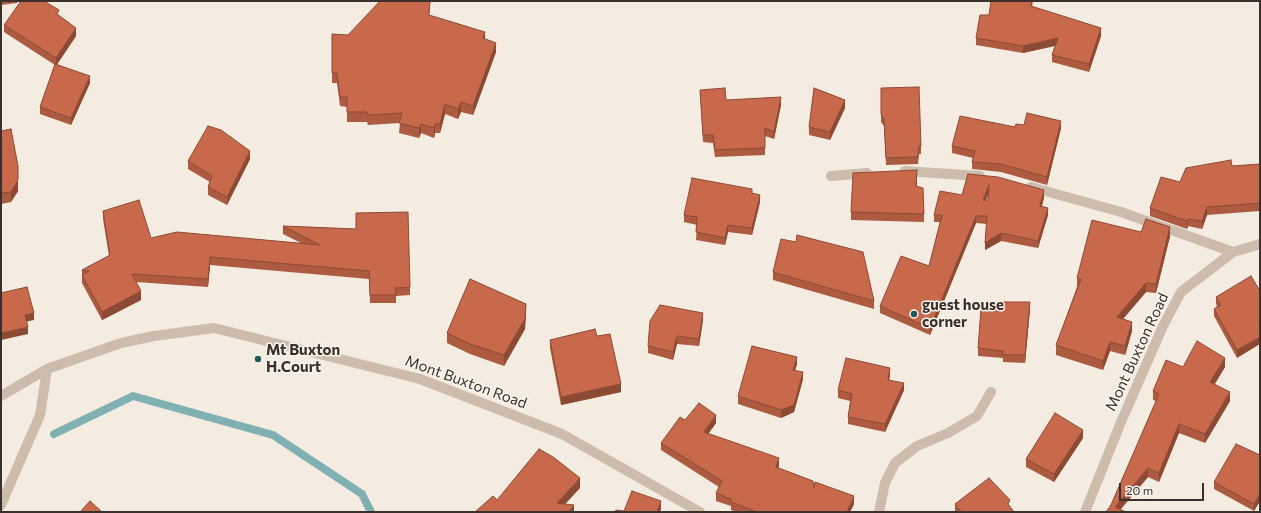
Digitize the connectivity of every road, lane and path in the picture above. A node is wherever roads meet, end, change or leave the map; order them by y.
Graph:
1 (878, 172) edge
2 (894, 172) edge
3 (830, 176) dead end
4 (992, 178) edge
5 (1022, 184) edge
6 (1260, 244) edge
7 (1233, 252) junction
8 (47, 370) junction
9 (991, 392) dead end
10 (1, 396) edge
11 (1, 505) edge
12 (700, 512) edge
13 (879, 512) edge
14 (1085, 512) edge

1 - 3 street
2 - 4 street
5 - 7 street
6 - 7 street, Mont Buxton Road
7 - 14 street, Mont Buxton Road
8 - 10 street, Mont Buxton Road
8 - 11 street
8 - 12 street, Mont Buxton Road
9 - 13 street

